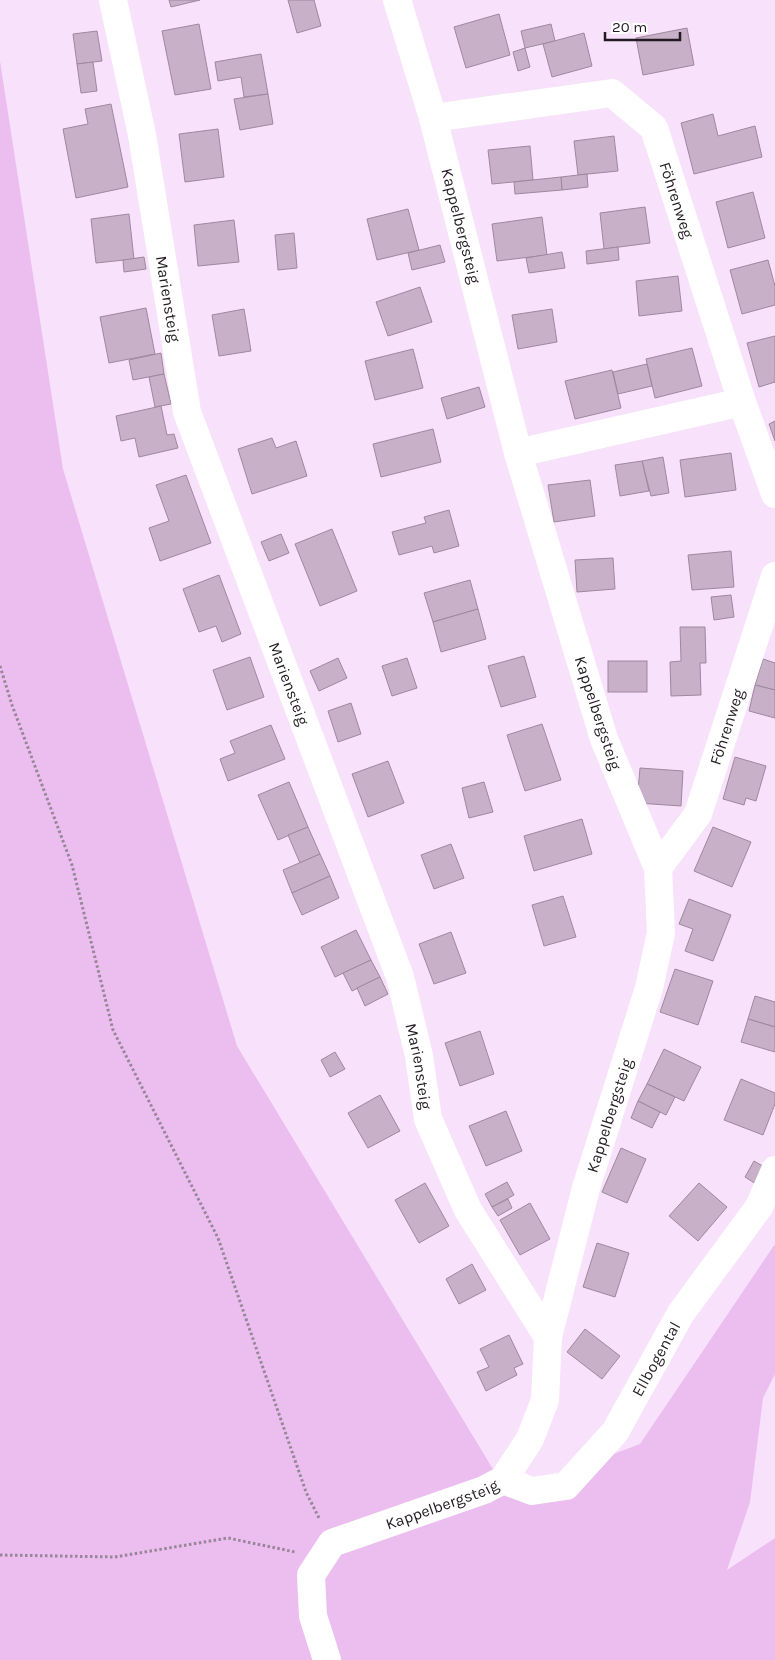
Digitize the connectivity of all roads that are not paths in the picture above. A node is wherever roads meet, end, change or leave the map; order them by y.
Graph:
1 (114, 0) edge
2 (397, 0) edge
3 (433, 118) junction
4 (742, 402) junction
5 (518, 453) junction
6 (775, 494) edge
7 (775, 576) edge
8 (658, 868) junction
9 (775, 1170) edge
10 (548, 1337) junction
11 (503, 1480) junction
12 (328, 1660) edge

1 - 10 street, Mariensteig
2 - 3 street, Kappelbergsteig
3 - 4 street, Föhrenweg
3 - 5 street, Kappelbergsteig
4 - 5 street
4 - 6 street, Föhrenweg
5 - 8 street, Kappelbergsteig
7 - 8 street, Föhrenweg
8 - 10 street, Kappelbergsteig
9 - 11 street, Ellbogental
10 - 11 street, Kappelbergsteig
11 - 12 street, Kappelbergsteig

